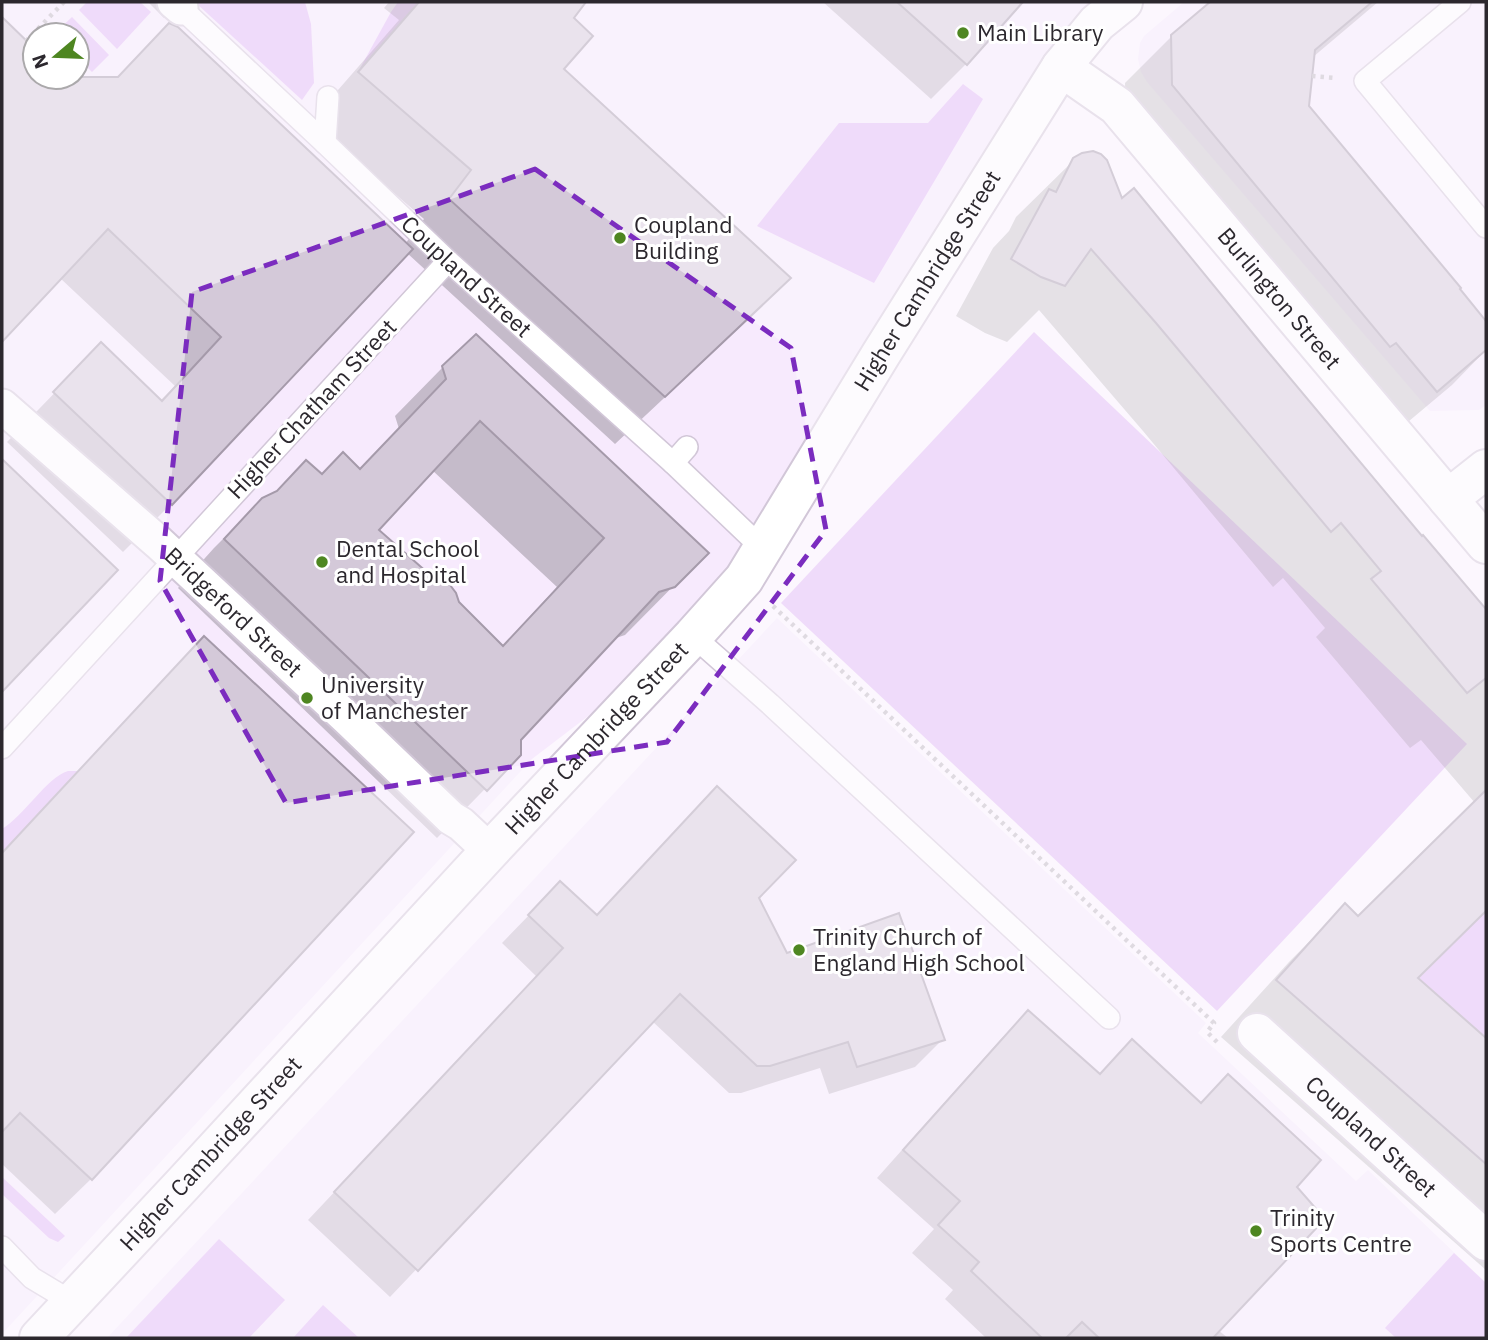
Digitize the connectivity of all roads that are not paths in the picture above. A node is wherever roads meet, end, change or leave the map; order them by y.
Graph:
1 (1123, 2) edge
2 (1460, 2) edge
3 (177, 5) edge
4 (1061, 67) junction
5 (328, 97) dead end
6 (326, 143) junction
7 (1486, 227) edge
8 (449, 261) junction
9 (2, 406) edge
10 (687, 447) dead end
11 (673, 463) junction
12 (1486, 469) edge
13 (1448, 499) junction
14 (1486, 544) edge
15 (763, 549) junction
16 (176, 558) junction
17 (693, 636) junction
18 (2, 748) edge
19 (490, 851) junction
20 (1109, 1018) dead end
21 (1241, 1041) road end
22 (1486, 1241) edge
23 (2, 1247) edge
24 (72, 1302) junction
25 (39, 1338) edge

1 - 4 street, Higher Cambridge Street
2 - 7 lane
3 - 6 lane, Coupland Street
4 - 13 street, Burlington Street
4 - 15 street, Higher Cambridge Street
5 - 6 lane
6 - 8 lane, Coupland Street
8 - 11 lane, Coupland Street
8 - 16 lane, Higher Chatham Street
9 - 16 street, Bridgeford Street
10 - 11 lane
11 - 15 lane, Coupland Street
12 - 13 street
13 - 14 street, Burlington Street
15 - 17 street, Higher Cambridge Street
16 - 18 lane, Higher Chatham Street
16 - 19 street, Bridgeford Street
17 - 19 street, Higher Cambridge Street
17 - 20 lane
19 - 24 street, Higher Cambridge Street
21 - 22 street, Coupland Street
23 - 24 lane
24 - 25 street, Higher Cambridge Street

